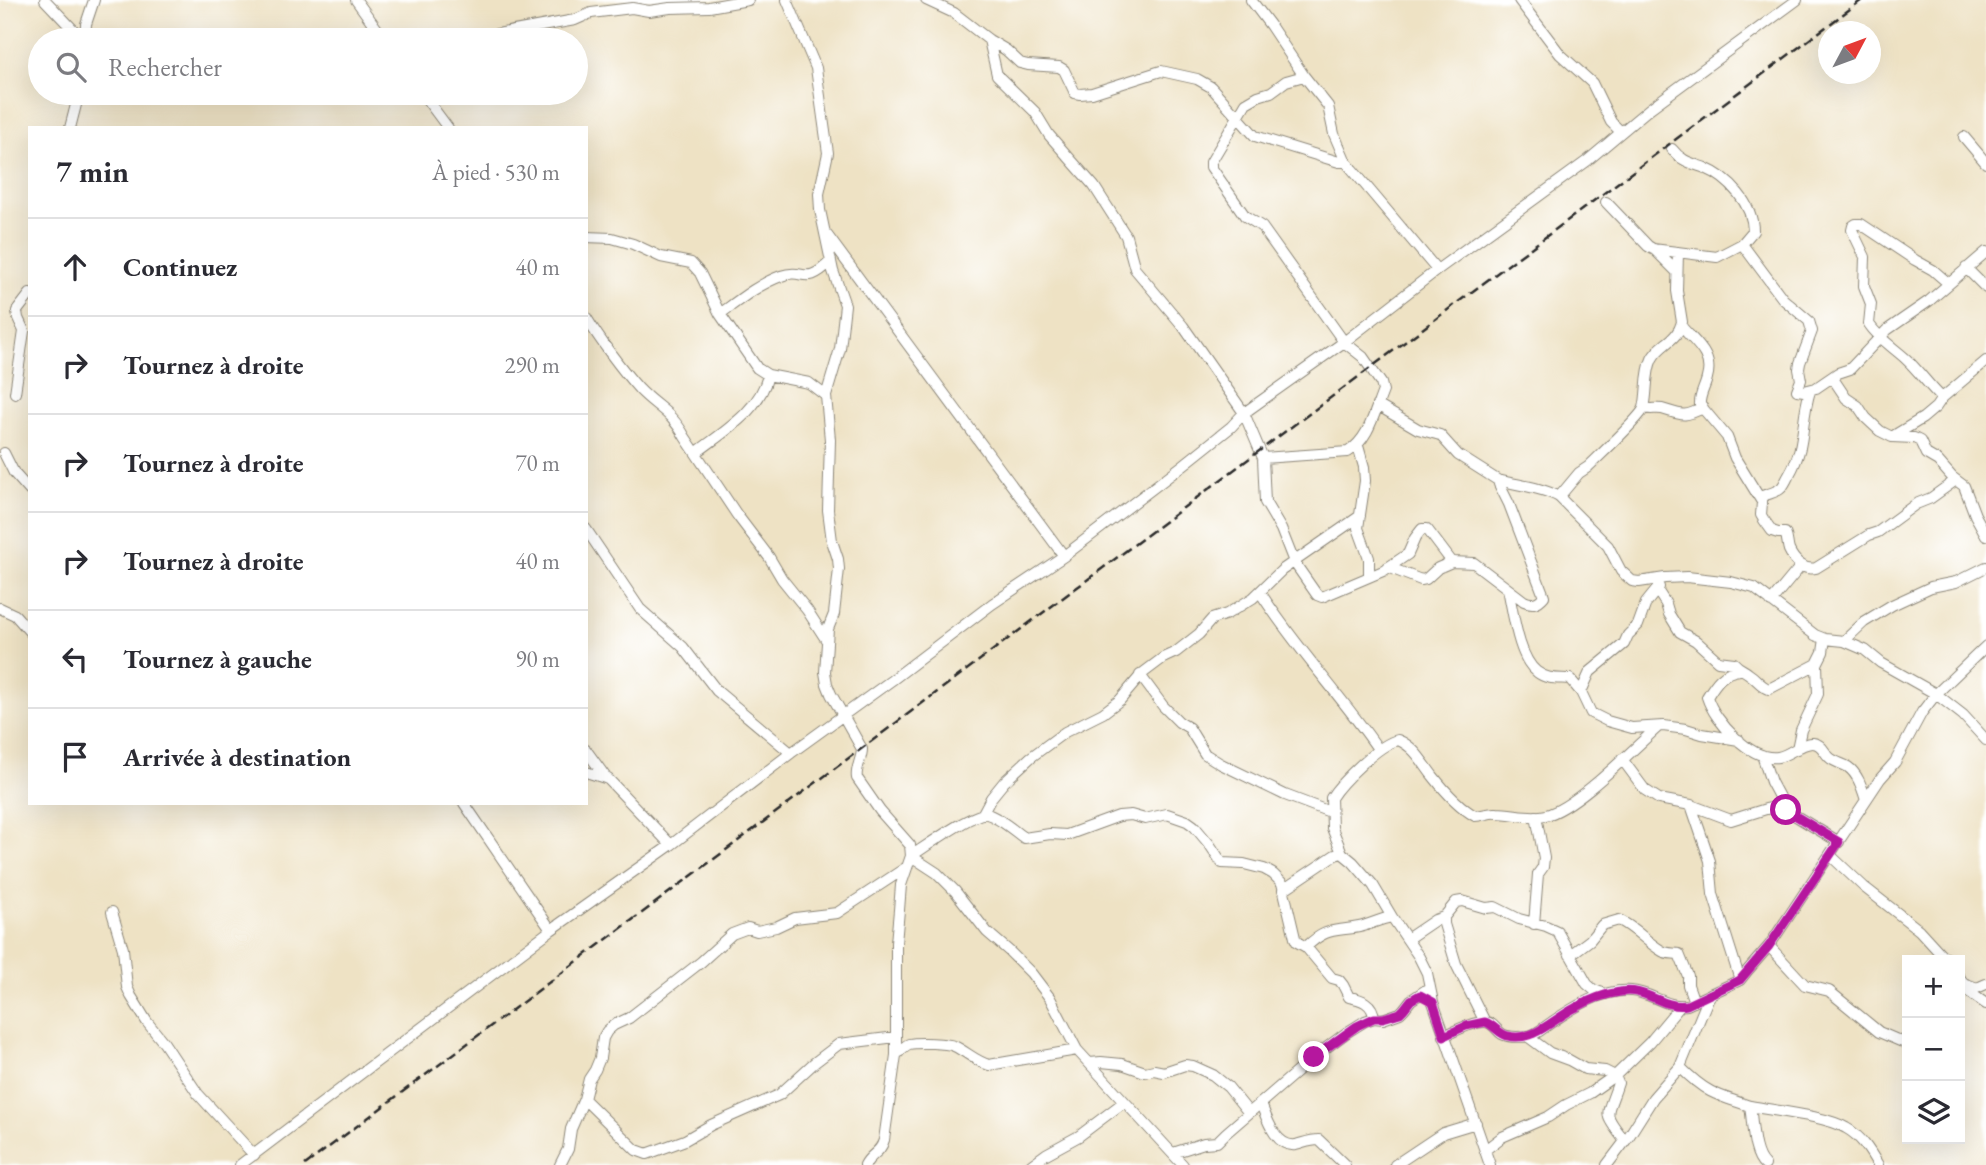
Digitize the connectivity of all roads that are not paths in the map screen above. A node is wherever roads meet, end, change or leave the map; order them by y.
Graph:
1 (45, 0) edge
2 (94, 0) edge
3 (356, 0) edge
4 (748, 0) edge
5 (787, 0) edge
6 (926, 0) edge
7 (1251, 0) edge
8 (1519, 0) edge
9 (1797, 0) edge
10 (72, 28) edge
11 (86, 28) edge
12 (376, 28) edge
13 (530, 28) edge
14 (989, 40) junction
15 (1304, 76) junction
16 (76, 105) edge
17 (431, 105) edge
18 (1238, 118) junction
19 (71, 126) edge
20 (447, 126) edge
21 (1621, 132) junction
22 (1964, 137) dead end
23 (1672, 149) dead end
24 (1346, 162) junction
25 (1986, 163) edge
26 (1606, 202) dead end
27 (824, 231) junction
28 (588, 237) edge
29 (1742, 244) junction
30 (1653, 249) junction
31 (1986, 252) edge
32 (1678, 253) junction
33 (831, 261) junction
34 (1966, 268) junction
35 (1437, 270) junction
36 (1676, 271) junction
37 (1948, 283) junction
38 (1986, 288) edge
39 (28, 297) edge
40 (719, 314) junction
41 (588, 320) edge
42 (1681, 326) junction
43 (1879, 338) junction
44 (1344, 342) junction
45 (1986, 361) edge
46 (768, 376) junction
47 (780, 377) junction
48 (1832, 377) junction
49 (765, 388) junction
50 (1810, 391) junction
51 (15, 393) dead end
52 (826, 396) junction
53 (1942, 398) junction
54 (1377, 405) junction
55 (1644, 408) junction
56 (1703, 408) junction
57 (1244, 413) junction
58 (1892, 437) junction
59 (1357, 446) junction
60 (4, 453) dead end
61 (696, 453) junction
62 (1263, 458) junction
63 (1956, 480) junction
64 (1499, 481) junction
65 (28, 489) edge
66 (1559, 496) junction
67 (1759, 497) junction
68 (1360, 516) junction
69 (588, 532) edge
70 (1986, 535) edge
71 (1064, 556) junction
72 (1294, 562) junction
73 (1452, 562) junction
74 (1800, 566) junction
75 (1388, 567) junction
76 (1986, 567) edge
77 (1369, 576) junction
78 (1665, 578) junction
79 (1508, 589) junction
80 (1657, 590) junction
81 (1260, 592) junction
82 (1771, 602) junction
83 (0, 608) edge
84 (28, 630) edge
85 (1825, 639) junction
86 (827, 641) junction
87 (1844, 641) junction
88 (1986, 646) edge
89 (1817, 664) junction
90 (1740, 670) junction
91 (1140, 675) junction
92 (1581, 692) junction
93 (1936, 694) junction
94 (844, 716) junction
95 (1658, 727) junction
96 (1739, 740) junction
97 (1986, 740) edge
98 (1378, 749) junction
99 (1797, 749) junction
100 (588, 753) edge
101 (791, 753) junction
102 (1762, 755) junction
103 (1622, 758) junction
104 (588, 773) edge
105 (608, 779) junction
106 (1866, 800) junction
107 (465, 805) edge
108 (1690, 806) junction
109 (1786, 810) junction
110 (1330, 812) junction
111 (983, 813) junction
112 (1536, 817) junction
113 (1839, 842) junction
114 (671, 845) junction
115 (1342, 853) junction
116 (1830, 855) junction
117 (911, 856) junction
118 (907, 866) junction
119 (1283, 890) junction
120 (112, 912) dead end
121 (1392, 917) junction
122 (1444, 918) junction
123 (1534, 924) junction
124 (551, 930) junction
125 (1407, 939) junction
126 (1769, 946) junction
127 (1306, 947) junction
128 (1570, 955) junction
129 (1941, 955) edge
130 (1740, 980) junction
131 (1965, 983) edge
132 (1986, 984) edge
133 (1965, 986) edge
134 (1429, 988) junction
135 (1712, 993) junction
136 (1605, 994) junction
137 (1420, 995) junction
138 (1433, 1002) junction
139 (1694, 1002) junction
140 (1986, 1003) edge
141 (1680, 1006) junction
142 (1374, 1018) junction
143 (1485, 1022) junction
144 (1444, 1036) junction
145 (1527, 1036) junction
146 (896, 1037) junction
147 (1902, 1042) edge
148 (1077, 1049) junction
149 (896, 1055) junction
150 (1090, 1063) junction
151 (1680, 1067) junction
152 (1615, 1076) junction
153 (584, 1099) junction
154 (1124, 1102) junction
155 (1261, 1104) junction
156 (1750, 1106) junction
157 (1249, 1113) junction
158 (1476, 1123) junction
159 (1626, 1141) junction
160 (1485, 1150) junction
161 (1173, 1153) junction
162 (254, 1155) junction
163 (646, 1160) edge
164 (240, 1165) edge
165 (560, 1165) edge
166 (865, 1165) edge
167 (1031, 1165) edge
168 (1183, 1165) edge
169 (1345, 1165) edge
170 (1395, 1165) edge
171 (1490, 1165) edge
172 (1607, 1165) edge
173 (1765, 1165) edge
174 (1878, 1165) edge

1 - 10 street
2 - 11 street
3 - 12 street
4 - 13 street
5 - 27 street
6 - 14 street
7 - 15 street
8 - 21 street
9 - 21 street
14 - 18 street
14 - 57 street
15 - 18 street
15 - 24 street
16 - 19 street
17 - 20 street
18 - 24 street
18 - 44 street
21 - 35 street
22 - 25 street
23 - 29 street
24 - 35 street
26 - 30 street
27 - 33 street
27 - 71 street
28 - 40 street
29 - 32 street
29 - 50 street
30 - 32 street
30 - 36 street
31 - 34 street
32 - 36 street
33 - 40 street
33 - 52 street
34 - 37 street
34 - 38 street
35 - 44 street
36 - 42 street
37 - 43 street
37 - 43 street
39 - 51 street
40 - 46 street
41 - 61 street
42 - 55 street
42 - 56 street
43 - 48 street
43 - 53 street
44 - 54 street
44 - 57 street
45 - 53 street
46 - 47 street
46 - 49 street
47 - 49 street
47 - 52 street
48 - 50 street
48 - 58 street
49 - 61 street
50 - 67 street
52 - 86 street
53 - 58 street
54 - 59 street
54 - 64 street
55 - 56 street
55 - 66 street
56 - 67 street
57 - 62 street
57 - 71 street
58 - 63 street
59 - 62 street
59 - 68 street
60 - 65 street
61 - 86 street
62 - 72 street
63 - 70 street
63 - 74 street
64 - 66 street
64 - 79 street
66 - 78 street
67 - 74 street
68 - 72 street
68 - 77 street
69 - 101 street
71 - 94 street
72 - 77 street
72 - 81 street
73 - 75 street
73 - 75 street
73 - 79 street
74 - 82 street
75 - 77 street
76 - 87 street
78 - 80 street
78 - 82 street
79 - 92 street
80 - 90 street
80 - 92 street
81 - 91 street
81 - 98 street
82 - 85 street
83 - 84 street
85 - 87 street
85 - 89 street
86 - 94 street
87 - 93 street
88 - 93 street
89 - 90 street
89 - 99 street
90 - 96 street
91 - 110 street
91 - 111 street
92 - 95 street
93 - 97 street
93 - 106 street
94 - 101 street
94 - 117 street
95 - 96 street
95 - 103 street
96 - 102 street
98 - 110 street
98 - 112 street
99 - 102 street
99 - 106 street
100 - 105 street
101 - 114 street
102 - 109 street
103 - 108 street
103 - 112 street
104 - 105 street
105 - 114 street
106 - 113 street
107 - 124 street
108 - 109 street
108 - 130 street
109 - 113 street
110 - 115 street
111 - 117 street
111 - 119 street
112 - 123 street
113 - 116 street
114 - 124 street
115 - 119 street
115 - 121 street
116 - 126 street
116 - 129 street
117 - 118 street
117 - 148 street
118 - 146 street
118 - 153 street
119 - 127 street
120 - 162 street
121 - 125 street
121 - 127 street
122 - 123 street
122 - 125 street
122 - 143 street
123 - 128 street
124 - 162 street
125 - 134 street
126 - 130 street
126 - 147 street
127 - 142 street
128 - 136 street
128 - 139 street
130 - 135 street
131 - 132 street
133 - 140 street
134 - 137 street
134 - 138 street
135 - 139 street
135 - 151 street
136 - 141 street
136 - 145 street
137 - 138 street
137 - 142 street
138 - 144 street
139 - 141 street
141 - 152 street
142 - 155 street
143 - 144 street
143 - 145 street
144 - 158 street
145 - 152 street
146 - 149 street
146 - 163 street
148 - 149 street
148 - 150 street
149 - 166 street
150 - 154 street
150 - 157 street
151 - 156 street
151 - 159 street
152 - 159 street
152 - 160 street
153 - 163 street
153 - 165 street
154 - 161 street
154 - 167 street
155 - 157 street
155 - 169 street
156 - 173 street
156 - 174 street
157 - 161 street
158 - 160 street
158 - 170 street
159 - 172 street
160 - 171 street
161 - 168 street
162 - 164 street

